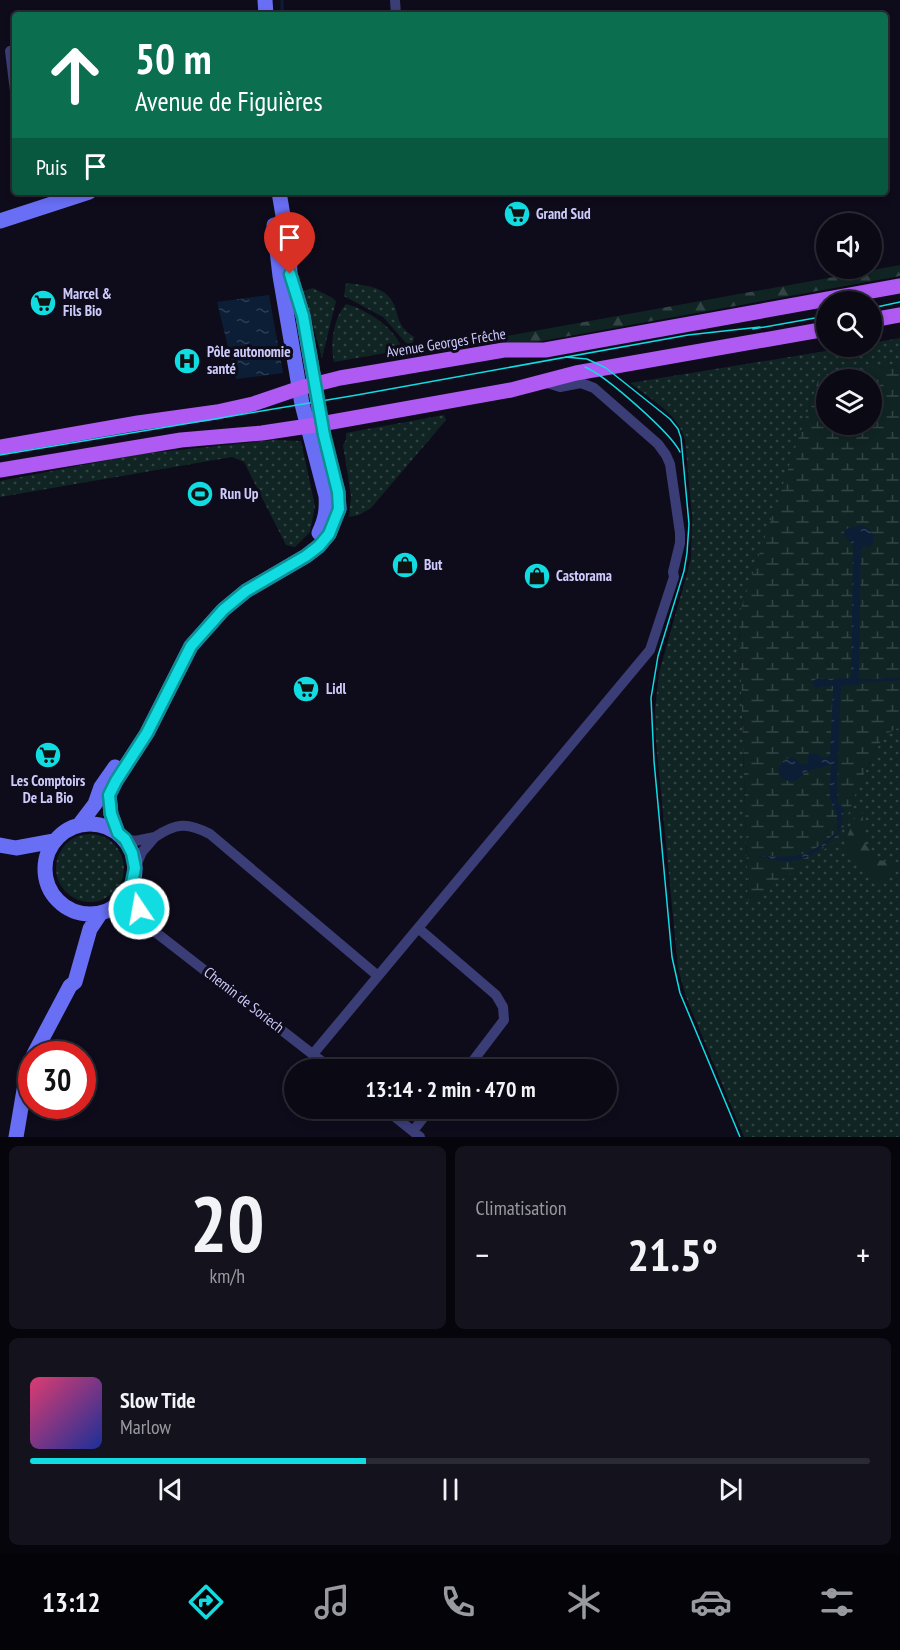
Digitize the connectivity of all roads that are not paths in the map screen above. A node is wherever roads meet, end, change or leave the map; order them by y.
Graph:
1 (10, 51) dead end
2 (12, 67) edge
3 (80, 195) edge
4 (271, 195) edge
5 (280, 195) edge
6 (0, 221) edge
7 (285, 275) junction
8 (900, 286) edge
9 (290, 300) junction
10 (900, 315) edge
11 (882, 318) edge
12 (816, 331) edge
13 (542, 382) junction
14 (316, 384) junction
15 (300, 388) junction
16 (314, 425) junction
17 (0, 447) edge
18 (0, 470) edge
19 (79, 825) junction
20 (121, 836) junction
21 (154, 837) junction
22 (54, 841) junction
23 (0, 845) edge
24 (16, 848) junction
25 (135, 868) junction
26 (45, 872) junction
27 (131, 888) junction
28 (65, 906) junction
29 (105, 911) junction
30 (418, 928) junction
31 (154, 932) junction
32 (378, 976) junction
33 (70, 986) junction
34 (51, 1022) junction
35 (41, 1041) edge
36 (44, 1041) edge
37 (313, 1054) junction
38 (319, 1059) edge
39 (474, 1059) edge
40 (398, 1119) edge
41 (425, 1119) edge
42 (416, 1134) edge

1 - 2 street
3 - 6 main road
4 - 7 main road
5 - 7 main road
7 - 9 main road
8 - 14 main road, Avenue Georges Frêche
9 - 14 main road
9 - 15 main road
10 - 11 main road
12 - 13 main road
13 - 16 main road
13 - 30 street
14 - 15 main road, Avenue Georges Frêche
14 - 16 main road
15 - 16 main road
15 - 17 main road, Avenue Georges Frêche
16 - 18 main road
16 - 19 main road
16 - 20 main road
19 - 20 main road
19 - 22 main road
20 - 21 street
20 - 25 main road
21 - 25 street
21 - 32 street
22 - 24 main road
22 - 26 main road
23 - 24 main road
24 - 26 main road
25 - 27 main road
26 - 28 main road
27 - 29 main road
27 - 31 street, Chemin de Soriech
28 - 29 main road
28 - 33 main road
29 - 31 street, Chemin de Soriech
29 - 33 main road
30 - 32 street
30 - 39 street
31 - 37 street, Chemin de Soriech
32 - 37 street
33 - 34 main road
34 - 35 main road
34 - 36 main road
37 - 38 street, Chemin de Soriech
40 - 42 street
41 - 42 street

